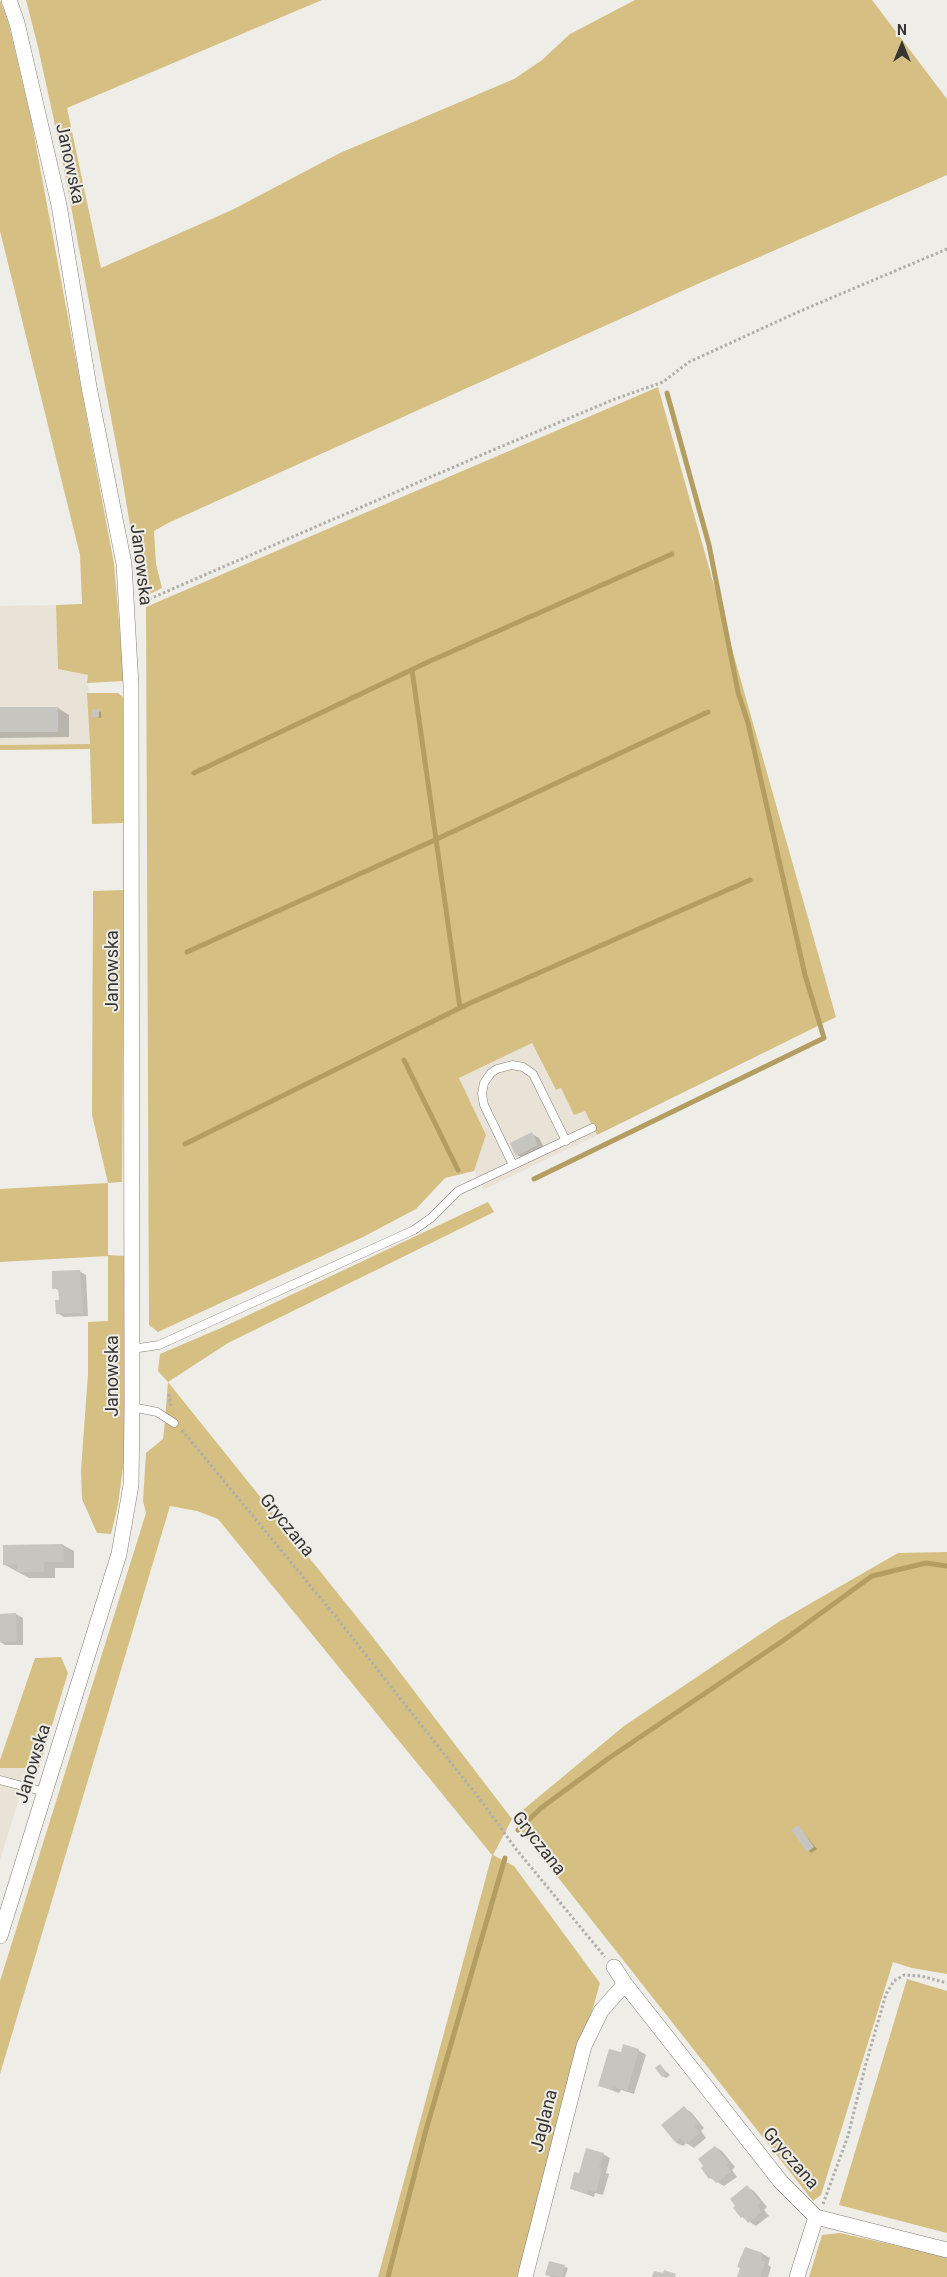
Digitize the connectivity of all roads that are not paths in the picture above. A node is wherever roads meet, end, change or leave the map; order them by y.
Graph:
1 (9, 0) edge
2 (592, 1128) dead end
3 (566, 1140) junction
4 (513, 1165) junction
5 (132, 1349) junction
6 (132, 1407) junction
7 (174, 1423) road end
8 (0, 1780) edge
9 (45, 1792) junction
10 (0, 1936) edge
11 (614, 1967) road end
12 (625, 1984) junction
13 (816, 2218) junction
14 (947, 2250) edge
15 (525, 2277) edge
16 (797, 2277) edge

1 - 5 street, Janowska
2 - 3 lane
3 - 4 lane
3 - 4 lane
4 - 5 lane
5 - 6 street, Janowska
6 - 7 lane
6 - 9 street, Janowska
8 - 9 lane
9 - 10 street, Janowska
11 - 12 street, Gryczana
12 - 13 street, Gryczana
12 - 15 street, Jaglana
13 - 14 street, Gryczana
13 - 16 street

